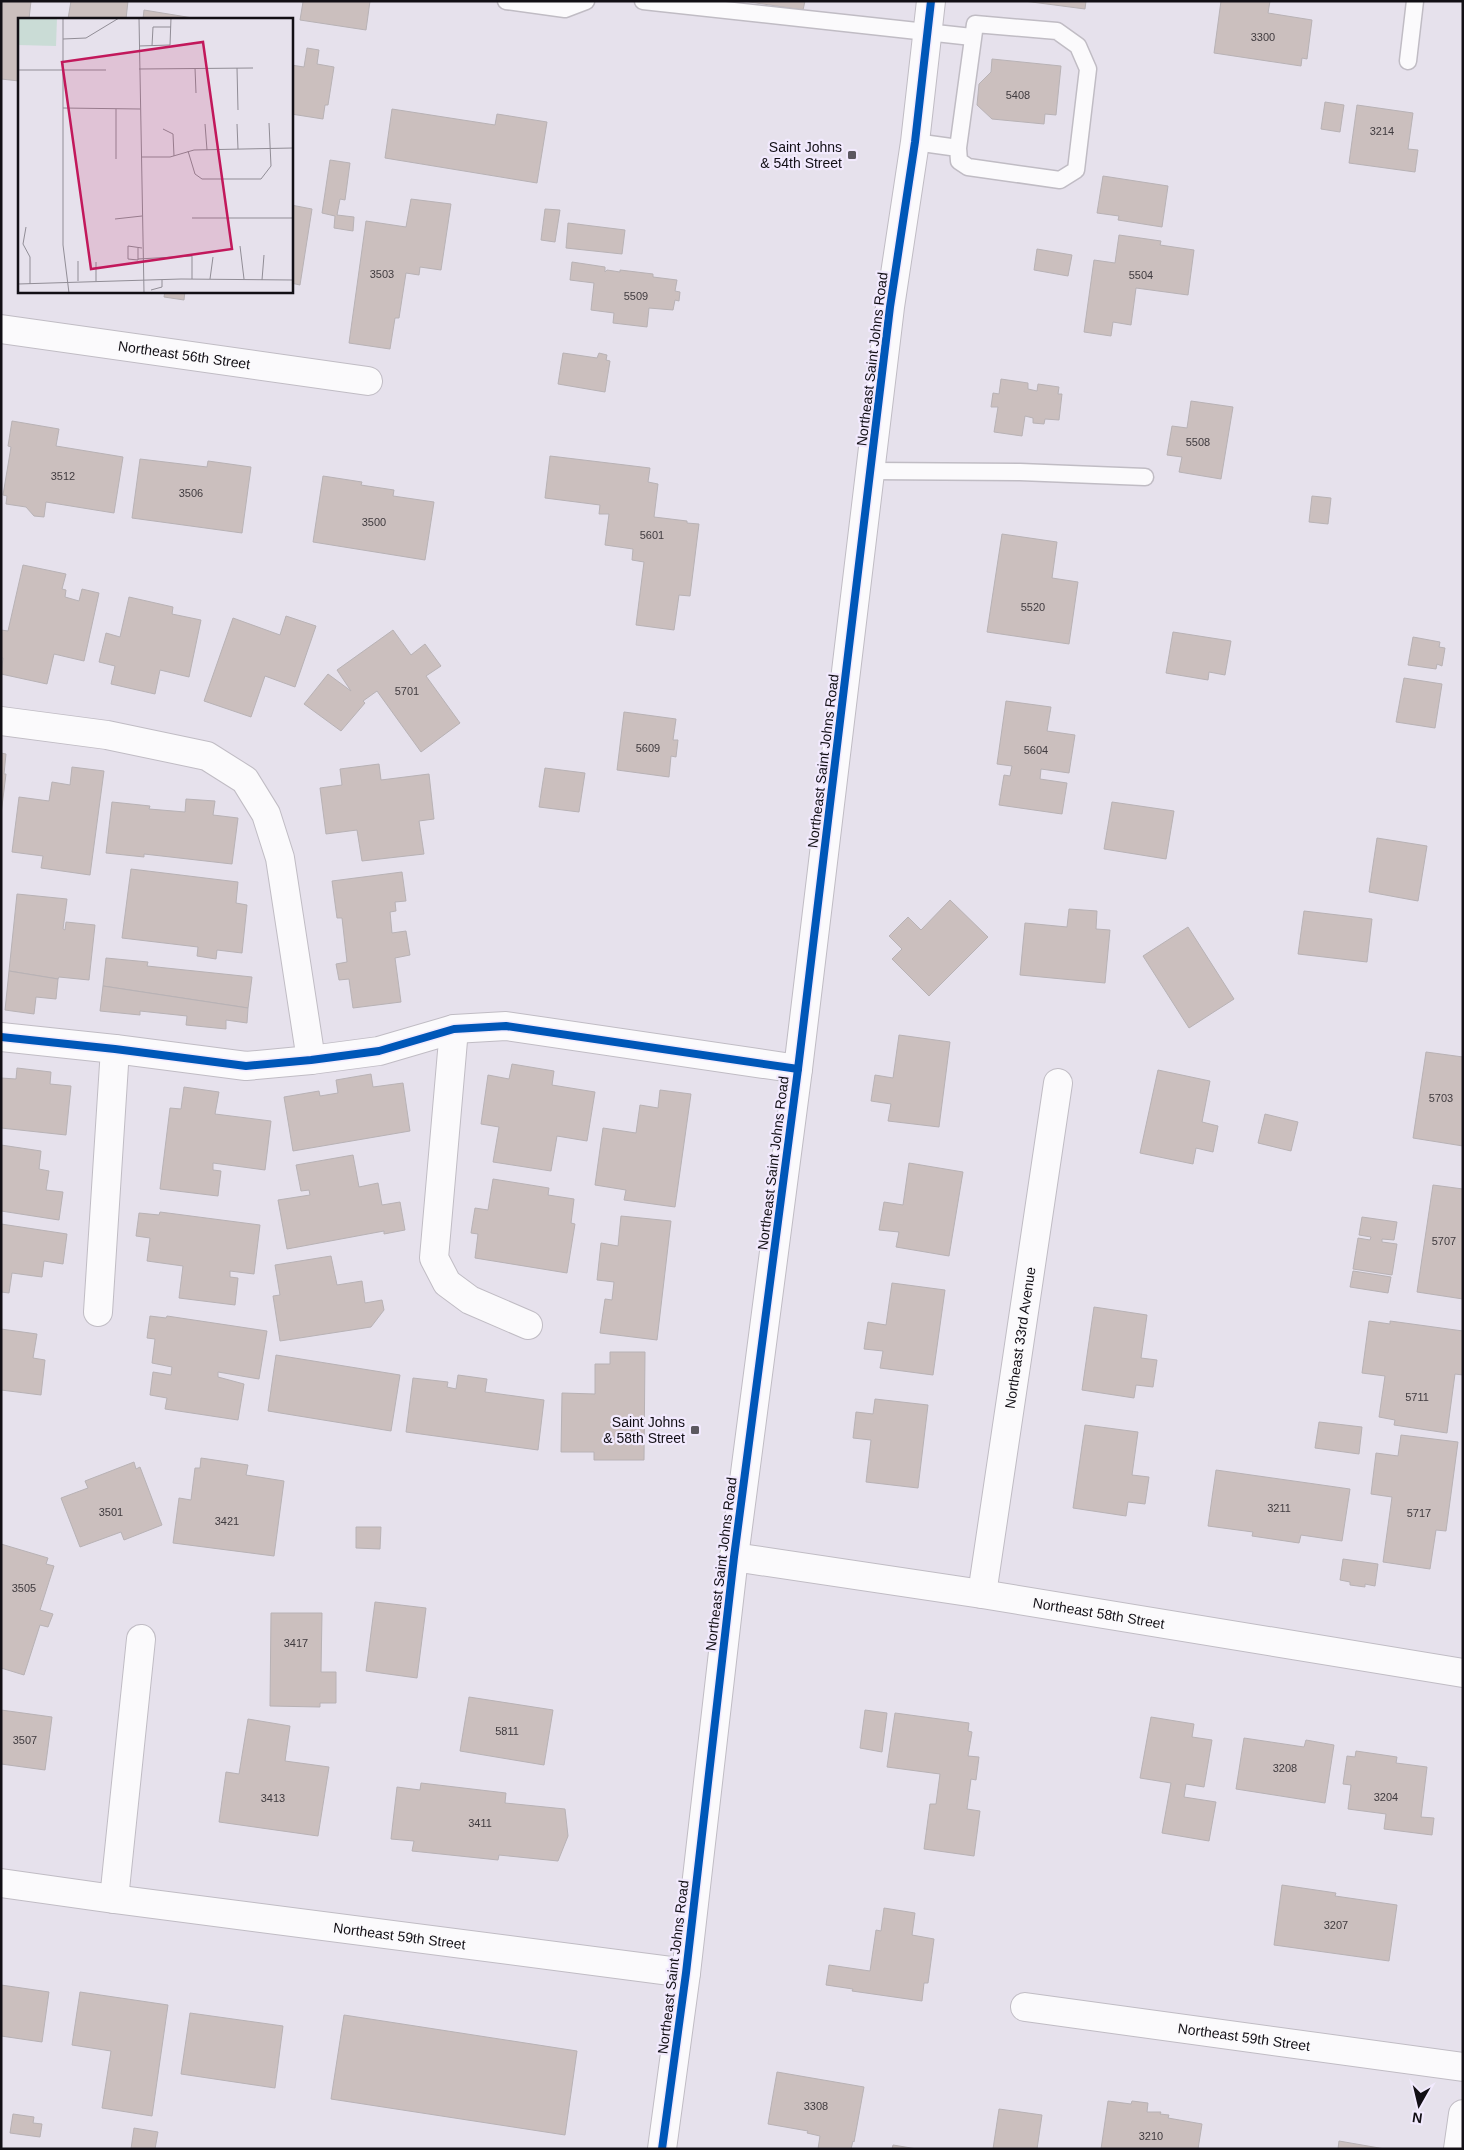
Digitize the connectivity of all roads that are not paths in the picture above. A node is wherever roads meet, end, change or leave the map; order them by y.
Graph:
1 (506, 1) edge
2 (586, 1) edge
3 (643, 1) edge
4 (931, 1) edge
5 (1415, 1) edge
6 (928, 34) junction
7 (972, 37) junction
8 (1408, 61) dead end
9 (915, 142) junction
10 (958, 148) junction
11 (1, 329) edge
12 (368, 380) dead end
13 (870, 472) junction
14 (1145, 477) dead end
15 (1, 721) edge
16 (454, 1029) junction
17 (1, 1037) edge
18 (115, 1049) junction
19 (311, 1060) junction
20 (798, 1069) junction
21 (1058, 1083) dead end
22 (98, 1312) dead end
23 (528, 1325) dead end
24 (734, 1557) junction
25 (982, 1594) junction
26 (141, 1639) dead end
27 (1463, 1673) edge
28 (1, 1883) edge
29 (114, 1899) junction
30 (686, 1972) junction
31 (1025, 2007) dead end
32 (1463, 2067) edge
33 (1463, 2114) edge
34 (662, 2149) edge
35 (1458, 2149) edge

1 - 2 lane
3 - 6 lane
4 - 6 street, Northeast Saint Johns Road
5 - 8 lane
6 - 7 lane
6 - 9 street, Northeast Saint Johns Road
7 - 10 lane
7 - 10 lane
9 - 10 lane
9 - 13 street, Northeast Saint Johns Road
11 - 12 street, Northeast 56th Street
13 - 14 lane
13 - 20 street, Northeast Saint Johns Road
15 - 19 street
16 - 19 street
16 - 20 street
16 - 23 street
17 - 18 street
18 - 19 street
18 - 22 street
20 - 24 street, Northeast Saint Johns Road
21 - 25 street, Northeast 33rd Avenue
24 - 25 street, Northeast 58th Street
24 - 30 street, Northeast Saint Johns Road
25 - 27 street, Northeast 58th Street
26 - 29 street
28 - 29 street, Northeast 59th Street
29 - 30 street, Northeast 59th Street
30 - 34 street, Northeast Saint Johns Road
31 - 32 street, Northeast 59th Street
33 - 35 street

